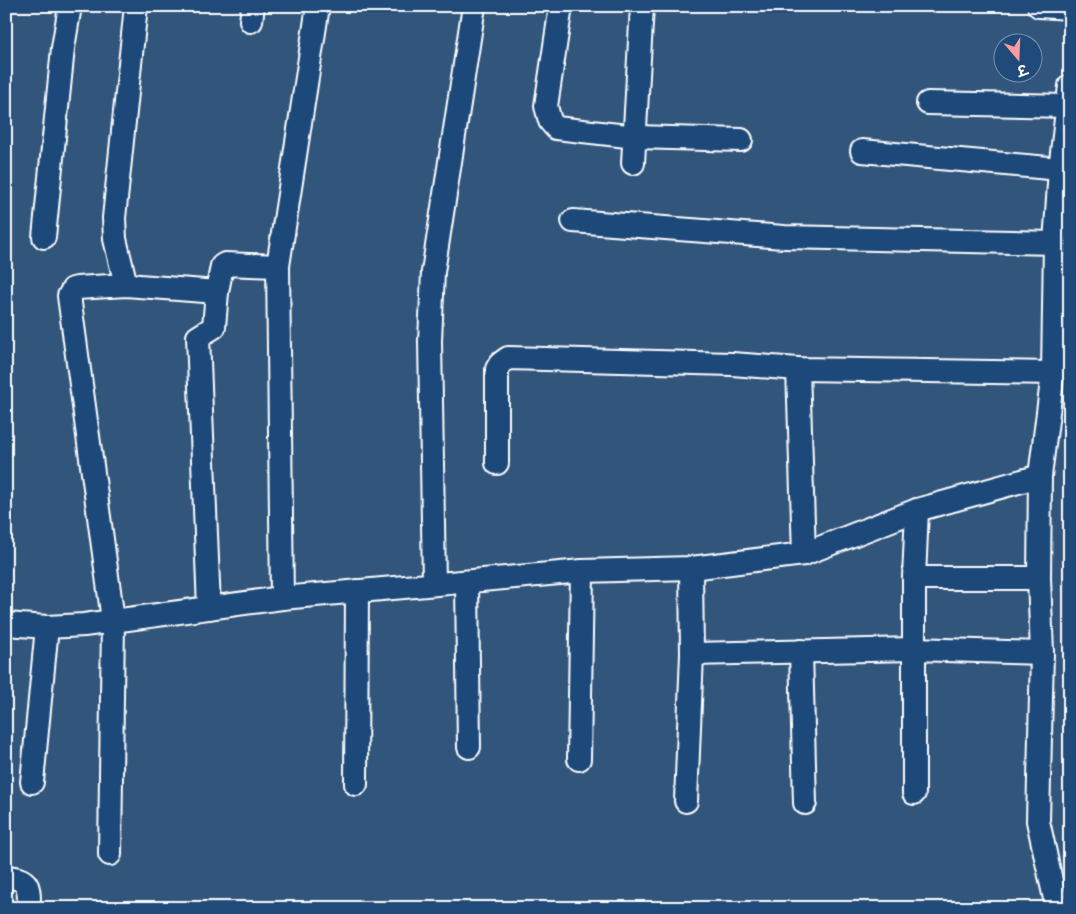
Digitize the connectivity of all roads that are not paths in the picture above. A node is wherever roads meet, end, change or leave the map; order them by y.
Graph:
1 (70, 6) edge
2 (136, 6) edge
3 (318, 6) edge
4 (474, 6) edge
5 (561, 6) edge
6 (642, 6) edge
7 (1038, 6) edge
8 (1070, 8) edge
9 (1068, 96) edge
10 (928, 103) dead end
11 (636, 137) junction
12 (741, 140) dead end
13 (862, 150) dead end
14 (633, 163) dead end
15 (1060, 169) junction
16 (573, 221) dead end
17 (44, 237) dead end
18 (1055, 243) junction
19 (278, 266) junction
20 (126, 285) junction
21 (217, 292) junction
22 (798, 369) junction
23 (1053, 373) junction
24 (497, 463) dead end
25 (1040, 476) junction
26 (917, 510) junction
27 (804, 554) junction
28 (690, 568) junction
29 (582, 571) junction
30 (914, 578) junction
31 (1039, 578) junction
32 (467, 582) junction
33 (434, 583) junction
34 (357, 591) junction
35 (282, 598) junction
36 (209, 608) junction
37 (113, 620) junction
38 (6, 624) edge
39 (47, 627) junction
40 (914, 650) junction
41 (801, 651) junction
42 (1042, 653) junction
43 (692, 654) junction
44 (469, 748) dead end
45 (579, 759) dead end
46 (32, 782) dead end
47 (356, 784) dead end
48 (914, 793) dead end
49 (686, 801) dead end
50 (805, 803) dead end
51 (110, 854) dead end
52 (6, 877) edge
53 (29, 908) edge
54 (1057, 908) edge

1 - 17 street
2 - 20 street
3 - 19 street
4 - 33 street
5 - 11 street
6 - 11 street
7 - 8 street
9 - 10 street
9 - 15 street
11 - 12 street
11 - 14 street
13 - 15 street
15 - 18 street
16 - 18 street
18 - 23 street
19 - 21 street
19 - 35 street
20 - 21 street
20 - 37 street
21 - 36 street
22 - 23 street
22 - 24 street
22 - 27 street
23 - 25 street
25 - 26 street
25 - 31 street
26 - 27 street
26 - 30 street
27 - 28 street
28 - 29 street
28 - 43 street
29 - 32 street
29 - 45 street
30 - 31 street
30 - 40 street
31 - 42 street
32 - 33 street
32 - 44 street
33 - 34 street
34 - 35 street
34 - 47 street
35 - 36 street
36 - 37 street
37 - 39 street
37 - 51 street
38 - 39 street
39 - 46 street
40 - 41 street
40 - 42 street
40 - 48 street
41 - 43 street
41 - 50 street
42 - 54 street
43 - 49 street
52 - 53 street

